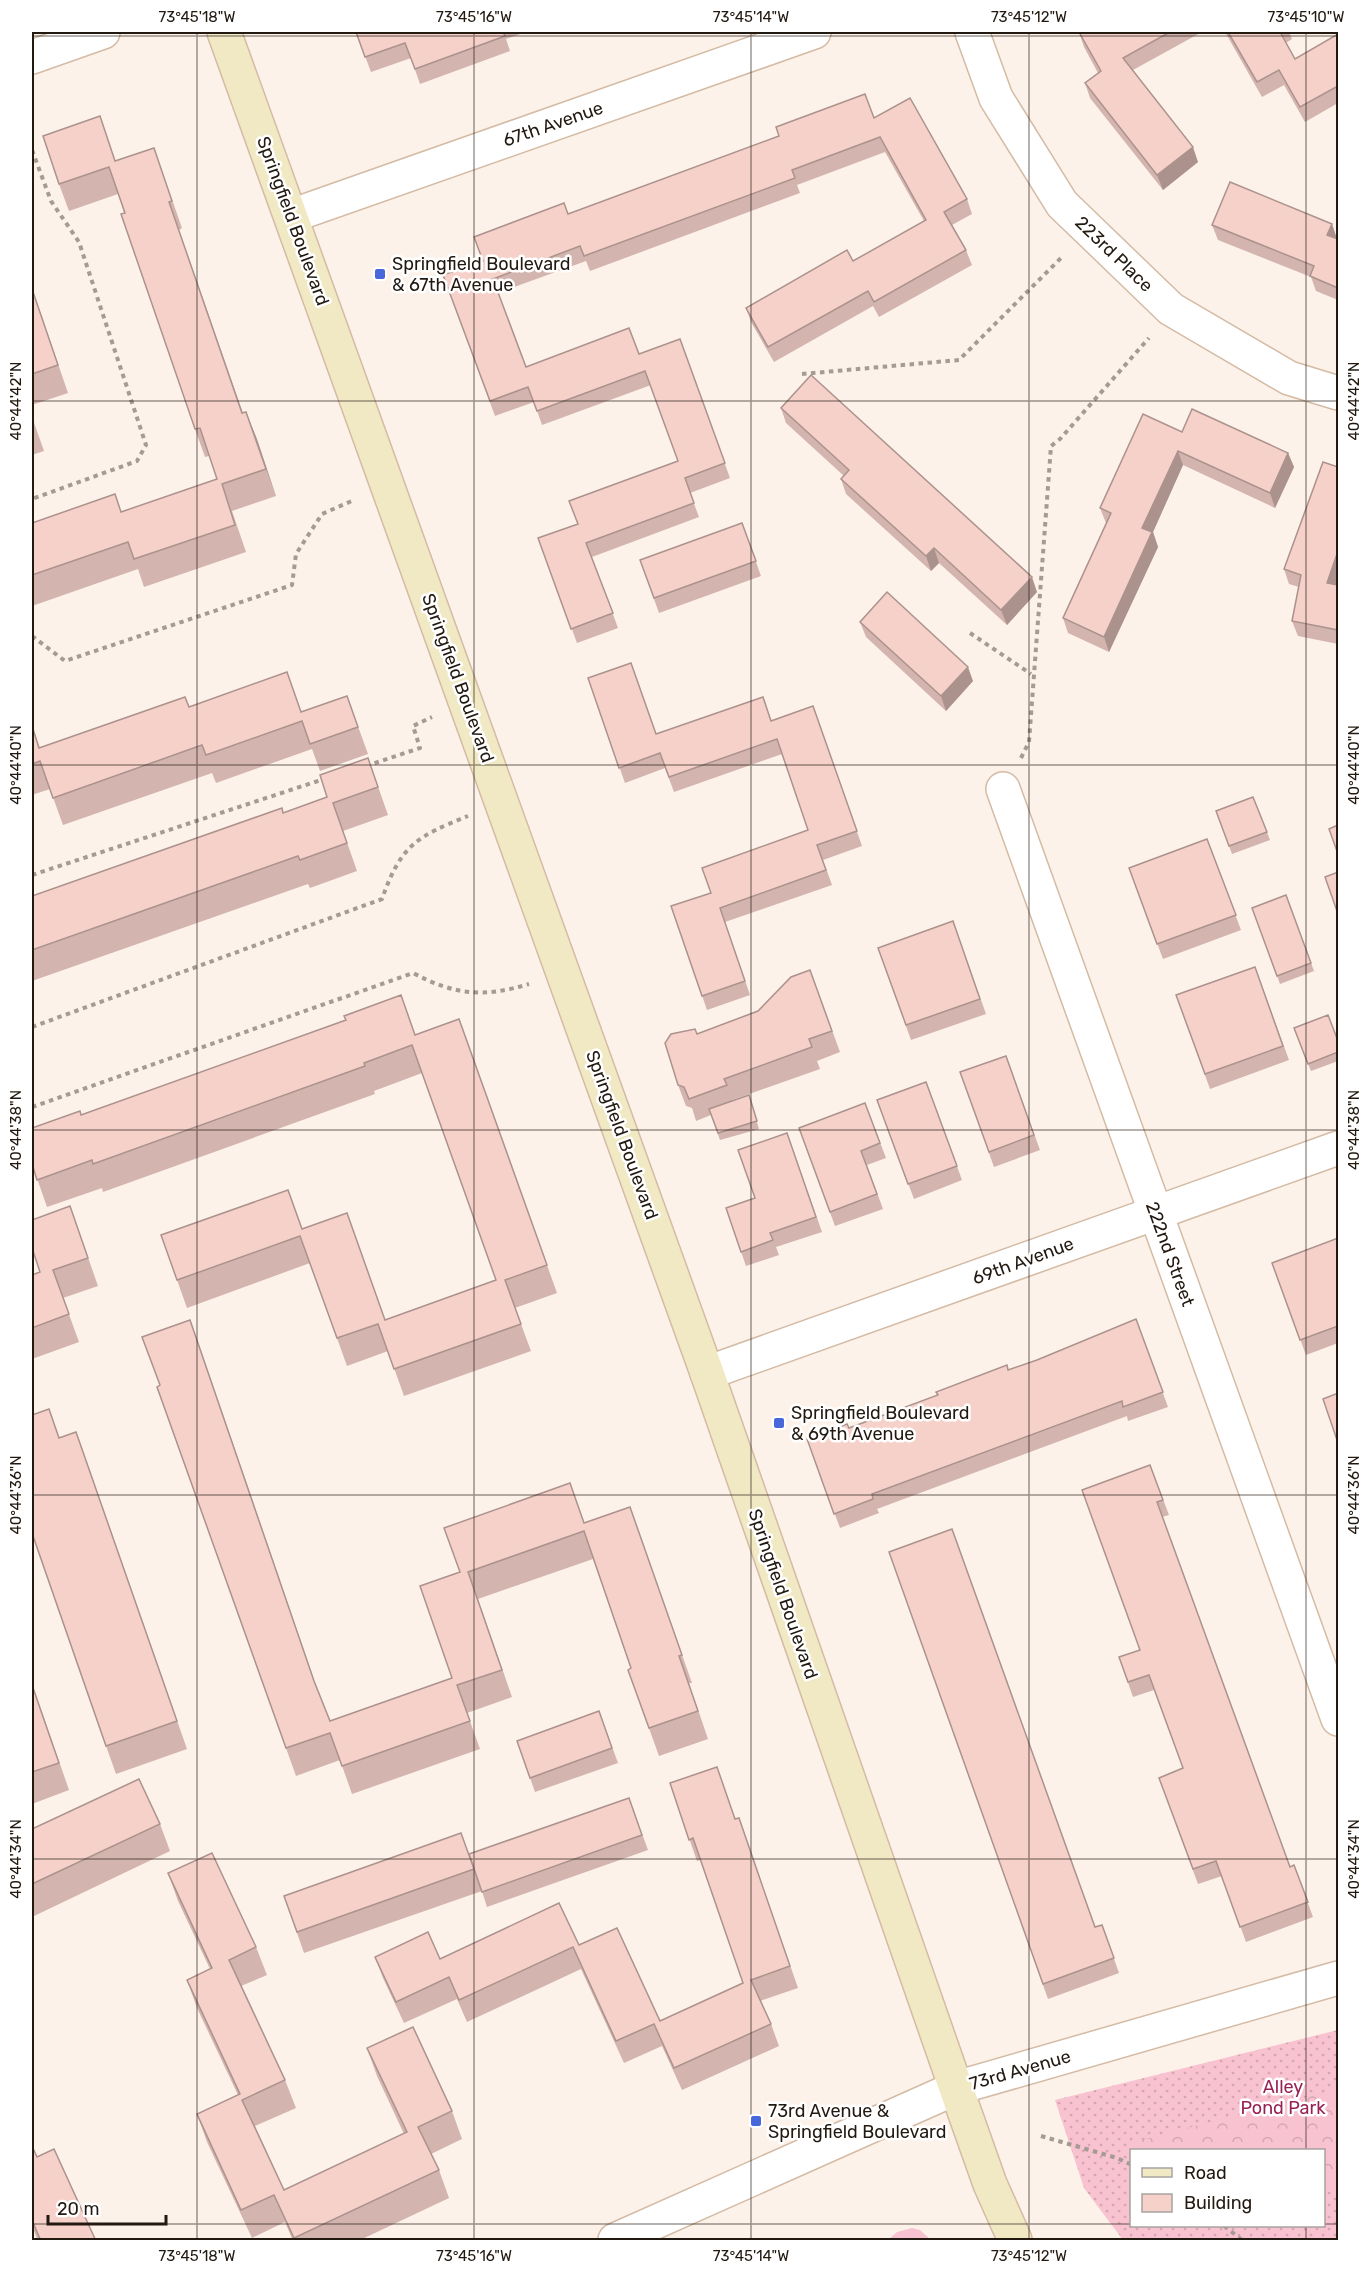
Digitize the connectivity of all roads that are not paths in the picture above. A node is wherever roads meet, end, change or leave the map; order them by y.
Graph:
1 (103, 32) edge
2 (224, 32) edge
3 (814, 32) edge
4 (972, 32) edge
5 (32, 57) edge
6 (291, 216) junction
7 (1338, 393) edge
8 (1003, 789) road end
9 (1338, 1148) edge
10 (1155, 1213) junction
11 (707, 1374) junction
12 (1338, 1719) edge
13 (1338, 1978) edge
14 (956, 2088) junction
15 (615, 2241) edge
16 (1015, 2241) edge

1 - 5 street
2 - 6 main road, Springfield Boulevard
3 - 6 street, 67th Avenue
4 - 7 street, 223rd Place
6 - 11 main road, Springfield Boulevard
8 - 10 street, 222nd Street
9 - 10 street, 69th Avenue
10 - 11 street, 69th Avenue
10 - 12 street, 222nd Street
11 - 14 main road, Springfield Boulevard
13 - 14 street, 73rd Avenue
14 - 15 street, 73rd Avenue
14 - 16 main road, Springfield Boulevard

